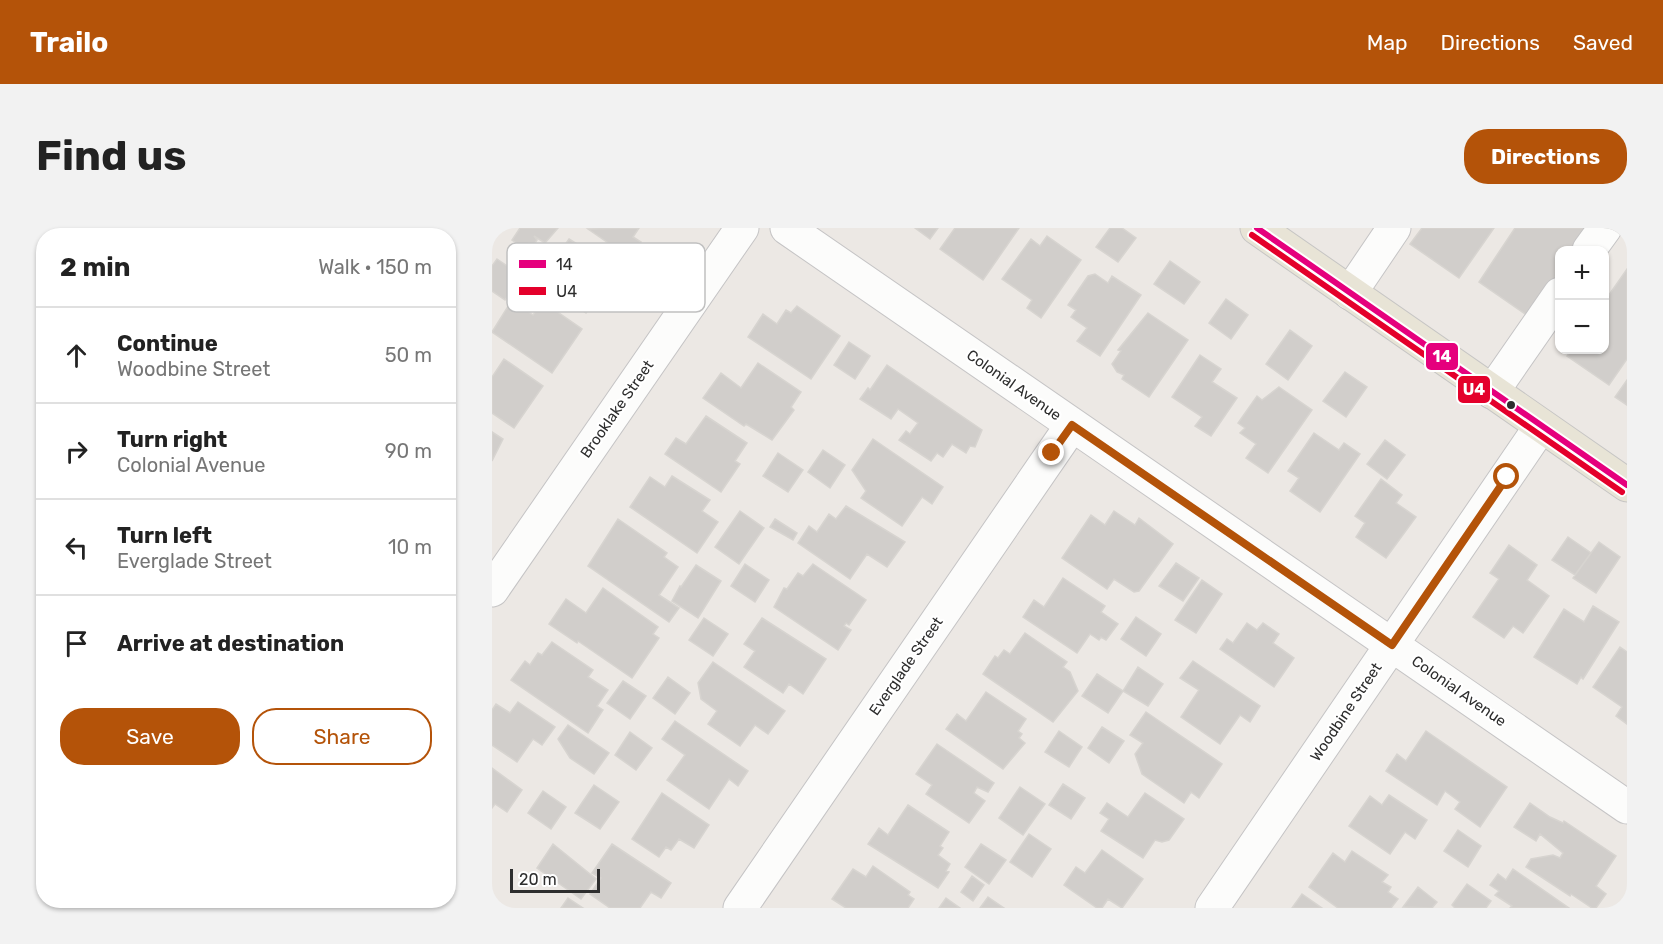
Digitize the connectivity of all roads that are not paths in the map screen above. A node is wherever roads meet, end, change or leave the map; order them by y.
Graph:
1 (742, 228) edge
2 (787, 228) edge
3 (1257, 228) edge
4 (1394, 228) edge
5 (1605, 228) edge
6 (1592, 246) edge
7 (705, 282) edge
8 (1350, 293) junction
9 (1556, 300) edge
10 (684, 312) edge
11 (1492, 392) junction
12 (1072, 425) junction
13 (1541, 426) junction
14 (1627, 485) edge
15 (492, 591) edge
16 (1392, 645) junction
17 (1627, 807) edge
18 (740, 908) edge
19 (1212, 908) edge

1 - 7 street, Brooklake Street
2 - 12 street, Colonial Avenue
3 - 8 main road
4 - 8 street
5 - 6 street
8 - 11 main road
9 - 11 street
10 - 15 street, Brooklake Street
11 - 13 main road
12 - 16 street, Colonial Avenue
12 - 18 street, Everglade Street
13 - 14 main road
13 - 16 street, Woodbine Street
16 - 17 street, Colonial Avenue
16 - 19 street, Woodbine Street

